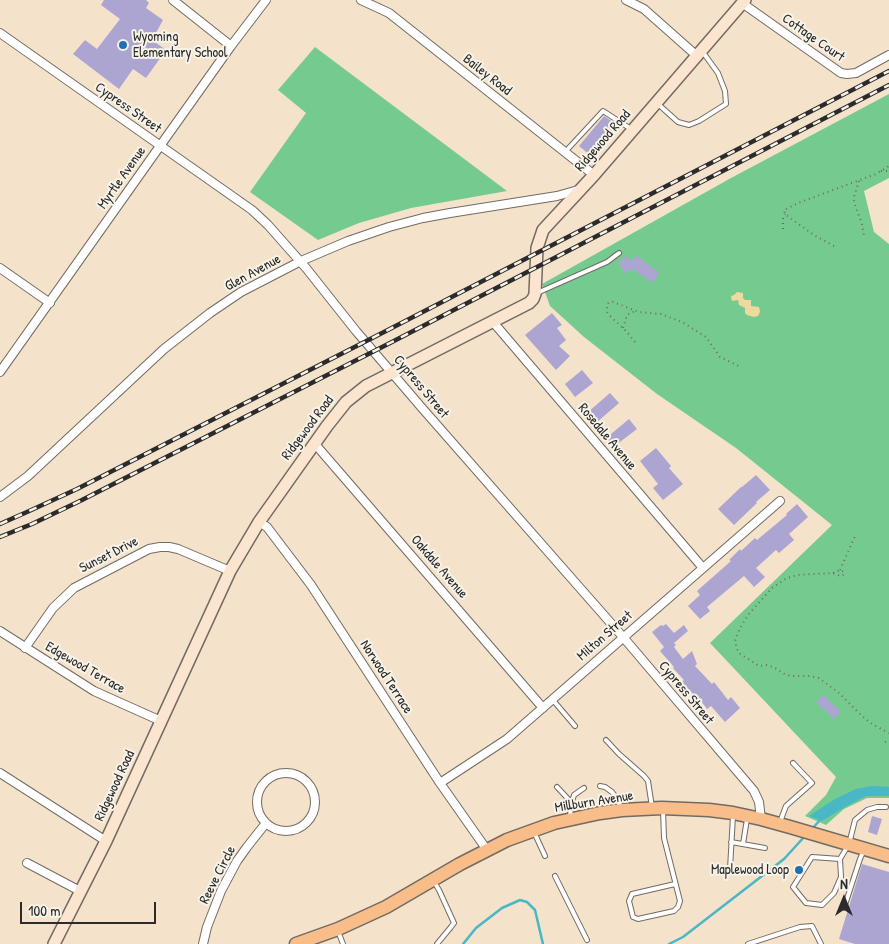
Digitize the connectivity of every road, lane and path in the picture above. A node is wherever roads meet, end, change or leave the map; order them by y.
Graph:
1 (173, 0) edge
2 (266, 0) edge
3 (361, 0) edge
4 (626, 0) edge
5 (743, 2) edge
6 (0, 33) edge
7 (232, 46) junction
8 (699, 53) junction
9 (889, 56) edge
10 (656, 103) junction
11 (632, 131) junction
12 (160, 146) junction
13 (565, 152) junction
14 (889, 166) edge
15 (881, 171) junction
16 (889, 171) edge
17 (594, 175) junction
18 (858, 181) junction
19 (580, 190) junction
20 (785, 214) junction
21 (783, 229) dead end
22 (864, 236) dead end
23 (834, 246) dead end
24 (619, 253) dead end
25 (301, 261) junction
26 (0, 268) edge
27 (535, 294) junction
28 (50, 303) junction
29 (635, 311) junction
30 (493, 322) junction
31 (623, 328) junction
32 (634, 342) dead end
33 (741, 367) dead end
34 (0, 372) edge
35 (393, 373) junction
36 (315, 444) junction
37 (0, 497) edge
38 (780, 501) dead end
39 (259, 522) junction
40 (855, 536) dead end
41 (703, 568) junction
42 (840, 570) junction
43 (230, 571) junction
44 (833, 573) junction
45 (0, 631) edge
46 (623, 637) junction
47 (26, 648) junction
48 (552, 699) junction
49 (543, 708) junction
50 (161, 721) junction
51 (575, 726) dead end
52 (889, 733) edge
53 (606, 740) dead end
54 (889, 740) edge
55 (885, 742) dead end
56 (793, 763) dead end
57 (0, 773) edge
58 (440, 782) junction
59 (600, 786) dead end
60 (557, 787) dead end
61 (584, 788) dead end
62 (572, 802) junction
63 (886, 807) dead end
64 (657, 808) junction
65 (622, 810) junction
66 (733, 813) junction
67 (747, 816) junction
68 (570, 819) junction
69 (761, 819) junction
70 (266, 823) junction
71 (784, 826) junction
72 (533, 830) junction
73 (106, 841) junction
74 (731, 842) junction
75 (743, 844) junction
76 (849, 844) junction
77 (765, 848) dead end
78 (864, 848) junction
79 (487, 850) junction
80 (545, 856) dead end
81 (889, 856) edge
82 (840, 859) junction
83 (27, 863) dead end
84 (730, 869) dead end
85 (555, 876) dead end
86 (433, 881) junction
87 (675, 884) junction
88 (80, 891) junction
89 (844, 908) dead end
90 (338, 929) junction
91 (60, 938) edge
92 (587, 940) dead end
93 (311, 942) edge
94 (54, 944) edge
95 (203, 944) edge
96 (296, 944) edge
97 (344, 944) edge
98 (437, 944) edge
99 (748, 944) edge
100 (821, 944) edge

1 - 7 street
2 - 7 street, Myrtle Avenue
3 - 13 street, Bailey Road
4 - 8 street
5 - 8 street, Ridgewood Road
5 - 9 street, Cottage Court
6 - 12 street, Cypress Street
7 - 12 street, Myrtle Avenue
8 - 10 street, Ridgewood Road
8 - 10 lane
10 - 11 street, Ridgewood Road
11 - 13 lane
11 - 17 street, Ridgewood Road
12 - 25 street, Cypress Street
12 - 28 street, Myrtle Avenue
13 - 17 street, Bailey Road
14 - 15 path
15 - 16 path
15 - 18 path
17 - 19 street, Ridgewood Road
18 - 20 path
18 - 22 path
19 - 25 street, Glen Avenue
19 - 27 street, Ridgewood Road
20 - 21 path
20 - 23 path
24 - 27 lane
25 - 35 street, Cypress Street
25 - 37 street, Glen Avenue
26 - 28 street
27 - 30 street, Ridgewood Road
28 - 34 street, Myrtle Avenue
29 - 31 path
29 - 31 path
29 - 33 path
30 - 35 street, Ridgewood Road
30 - 41 street, Rosedale Avenue
31 - 32 path
35 - 36 street, Ridgewood Road
35 - 46 street, Cypress Street
36 - 39 street, Ridgewood Road
36 - 49 street, Oakdale Avenue
38 - 41 street, Milton Street
39 - 43 street, Ridgewood Road
39 - 58 street, Norwood Terrace
40 - 42 path
41 - 46 street, Milton Street
42 - 44 path
42 - 44 path
43 - 47 street, Sunset Drive
43 - 50 street, Ridgewood Road
44 - 52 path
45 - 47 street, Edgewood Terrace
46 - 48 street, Milton Street
46 - 69 street, Cypress Street
47 - 50 street, Edgewood Terrace
48 - 49 street, Milton Street
48 - 51 lane
49 - 58 street, Milton Street
50 - 73 street, Ridgewood Road
53 - 64 lane
54 - 55 path
56 - 71 lane
57 - 73 street
58 - 79 street, Norwood Terrace
59 - 65 lane
60 - 62 lane
61 - 62 lane
62 - 68 lane
63 - 76 lane
64 - 65 main road, Millburn Avenue
64 - 66 main road, Millburn Avenue
64 - 87 lane
65 - 68 main road, Millburn Avenue
66 - 67 main road, Millburn Avenue
66 - 74 lane
67 - 69 main road, Millburn Avenue
67 - 75 lane
68 - 72 main road, Millburn Avenue
69 - 71 main road, Millburn Avenue
70 - 70 street
70 - 95 street, Reeve Circle
71 - 76 main road, Millburn Avenue
72 - 79 main road, Millburn Avenue
72 - 80 lane
73 - 88 street, Ridgewood Road
74 - 75 lane
74 - 84 lane
75 - 77 lane
76 - 78 main road, Millburn Avenue
76 - 82 lane
78 - 81 main road, Millburn Avenue
78 - 89 lane
79 - 86 main road, Millburn Avenue
82 - 82 lane
83 - 88 street
85 - 92 lane
86 - 90 main road, Millburn Avenue
86 - 98 lane
87 - 87 lane
88 - 91 street, Ridgewood Road
90 - 93 main road, Millburn Avenue
90 - 97 lane
91 - 94 street, Ridgewood Road
93 - 96 main road, Millburn Avenue
99 - 100 lane

